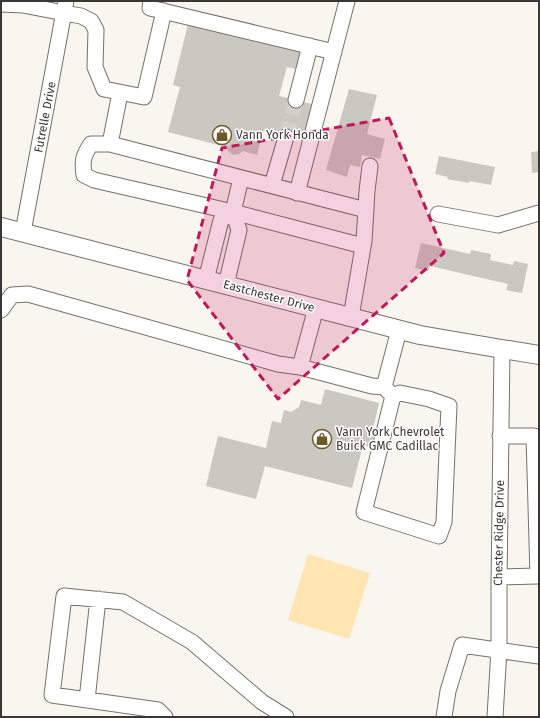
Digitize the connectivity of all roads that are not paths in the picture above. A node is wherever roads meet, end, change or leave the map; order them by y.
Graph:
1 (151, 1) edge
2 (347, 1) edge
3 (1, 4) edge
4 (65, 7) edge
5 (164, 11) junction
6 (310, 46) junction
7 (334, 52) junction
8 (120, 93) junction
9 (296, 100) tunnel mouth
10 (286, 137) tunnel mouth
11 (110, 144) junction
12 (370, 166) dead end
13 (241, 178) junction
14 (272, 185) junction
15 (297, 193) junction
16 (366, 210) junction
17 (233, 212) junction
18 (539, 213) edge
19 (438, 214) dead end
20 (1, 227) edge
21 (23, 232) junction
22 (363, 246) junction
23 (206, 280) junction
24 (226, 285) junction
25 (316, 308) junction
26 (1, 310) edge
27 (351, 317) junction
28 (399, 330) junction
29 (502, 350) junction
30 (539, 355) edge
31 (300, 368) junction
32 (388, 391) junction
33 (500, 436) junction
34 (499, 577) junction
35 (98, 599) junction
36 (500, 649) junction
37 (539, 656) edge
38 (87, 700) junction
39 (165, 717) edge
40 (286, 717) edge
41 (444, 717) edge
42 (496, 717) edge

1 - 5 street
2 - 7 street
3 - 4 street
4 - 8 street
4 - 21 street, Futrelle Drive
5 - 6 street
5 - 8 street
6 - 7 street
6 - 9 street
7 - 15 street
8 - 11 street
10 - 14 street
11 - 13 street
11 - 17 street
12 - 16 street
13 - 14 street
13 - 17 street
14 - 15 street
15 - 16 street
16 - 22 street
17 - 22 street
17 - 23 street
17 - 24 street
18 - 19 street
20 - 21 main road, Eastchester Drive
21 - 23 main road, Eastchester Drive
22 - 27 street
23 - 24 main road, Eastchester Drive
24 - 25 main road, Eastchester Drive
25 - 27 main road, Eastchester Drive
25 - 31 street
26 - 31 street
27 - 28 main road, Eastchester Drive
28 - 29 main road, Eastchester Drive
28 - 32 street
29 - 30 main road, Eastchester Drive
29 - 33 street, Chester Ridge Drive
31 - 32 street
32 - 32 street
33 - 34 street, Chester Ridge Drive
33 - 34 street
34 - 36 street, Chester Ridge Drive
35 - 38 street
35 - 38 street
35 - 40 street
36 - 37 street
36 - 41 street
36 - 42 street, Chester Ridge Drive
38 - 39 street

